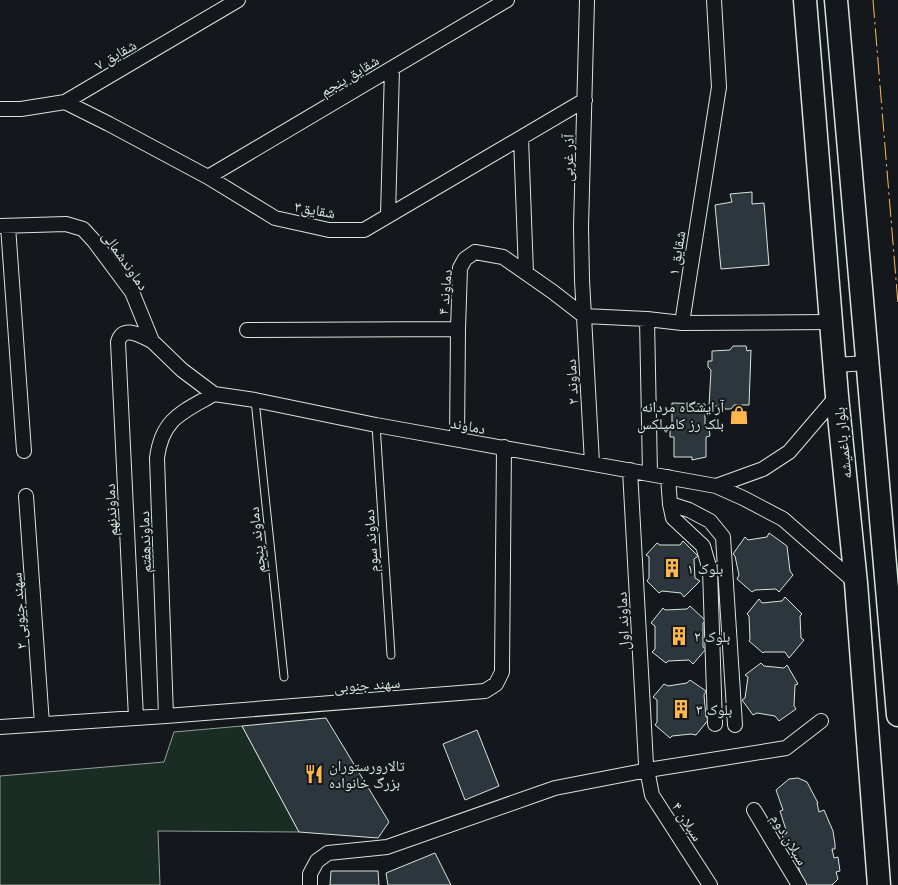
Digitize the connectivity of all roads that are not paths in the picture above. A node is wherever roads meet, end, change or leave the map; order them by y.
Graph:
1 (238, 0) edge
2 (507, 0) edge
3 (587, 0) edge
4 (714, 0) edge
5 (805, 0) edge
6 (836, 0) edge
7 (392, 69) junction
8 (585, 100) junction
9 (64, 102) junction
10 (0, 109) edge
11 (521, 138) junction
12 (208, 177) junction
13 (388, 215) junction
14 (4, 226) edge
15 (526, 273) junction
16 (584, 316) junction
17 (602, 316) dead end
18 (647, 319) junction
19 (832, 322) junction
20 (682, 323) junction
21 (458, 329) junction
22 (247, 330) dead end
23 (152, 341) junction
24 (868, 362) junction
25 (836, 365) junction
26 (214, 394) junction
27 (837, 396) junction
28 (255, 400) junction
29 (376, 425) junction
30 (457, 439) junction
31 (504, 448) junction
32 (24, 451) dead end
33 (592, 463) junction
34 (630, 470) junction
35 (650, 474) junction
36 (668, 477) junction
37 (716, 486) junction
38 (26, 496) dead end
39 (670, 504) junction
40 (856, 583) junction
41 (391, 655) dead end
42 (284, 677) dead end
43 (898, 715) edge
44 (166, 716) junction
45 (136, 718) junction
46 (821, 721) dead end
47 (42, 724) junction
48 (715, 724) dead end
49 (735, 725) dead end
50 (0, 727) edge
51 (648, 770) junction
52 (754, 810) dead end
53 (310, 885) edge
54 (710, 885) edge
55 (799, 885) edge
56 (880, 885) edge

1 - 9 street, شقایق ۷
2 - 7 street, شقایق پنجم
3 - 8 street, آذر غربی
4 - 20 street, شقایق ۱
5 - 19 main road, بلوار باغمیشه
6 - 24 main road
7 - 12 street, شقایق پنجم
7 - 13 street
8 - 11 street, شقایق۳
8 - 16 street, آذر غربی
9 - 10 street, شقایق ۷
9 - 12 street, شقایق۳
11 - 13 street, شقایق۳
11 - 15 street
12 - 13 street, شقایق۳
14 - 23 street, دماوندشمالی
14 - 32 street
15 - 16 street, دماوند ۴
15 - 21 street, دماوند ۴
16 - 17 street
16 - 18 street
16 - 33 street, دماوند ۲
18 - 20 street
18 - 35 street
19 - 20 street
19 - 25 main road, بلوار باغمیشه
21 - 22 street
21 - 30 street, دماوند ۴
23 - 26 street, دماوندشمالی
23 - 45 street, دماوندنهم
24 - 25 street
24 - 43 main road
25 - 27 main road, بلوار باغمیشه
26 - 28 street, دماوند
26 - 44 street, دماوندهفتم
27 - 37 street
27 - 40 main road, بلوار باغمیشه
28 - 29 street, دماوند
28 - 42 lane, دماوند پنجم
29 - 30 street, دماوند
29 - 41 lane, دماوند سوم
30 - 31 street, دماوند
31 - 33 street, دماوند
31 - 44 street, سهند جنوبی
33 - 34 street, دماوند
34 - 35 street, دماوند
34 - 51 street, دماوند اول
35 - 36 street, دماوند
36 - 37 street, دماوند
36 - 39 street
37 - 40 street, دماوند
38 - 47 street, سهند جنوبی ۲
39 - 48 street
39 - 49 street
40 - 56 main road, بلوار باغمیشه
44 - 45 street, سهند جنوبی
45 - 47 street, سهند جنوبی
46 - 51 street
47 - 50 street, سهند جنوبی
51 - 53 street
51 - 54 street, سبلان ۴
52 - 55 street, سبلان دوم

